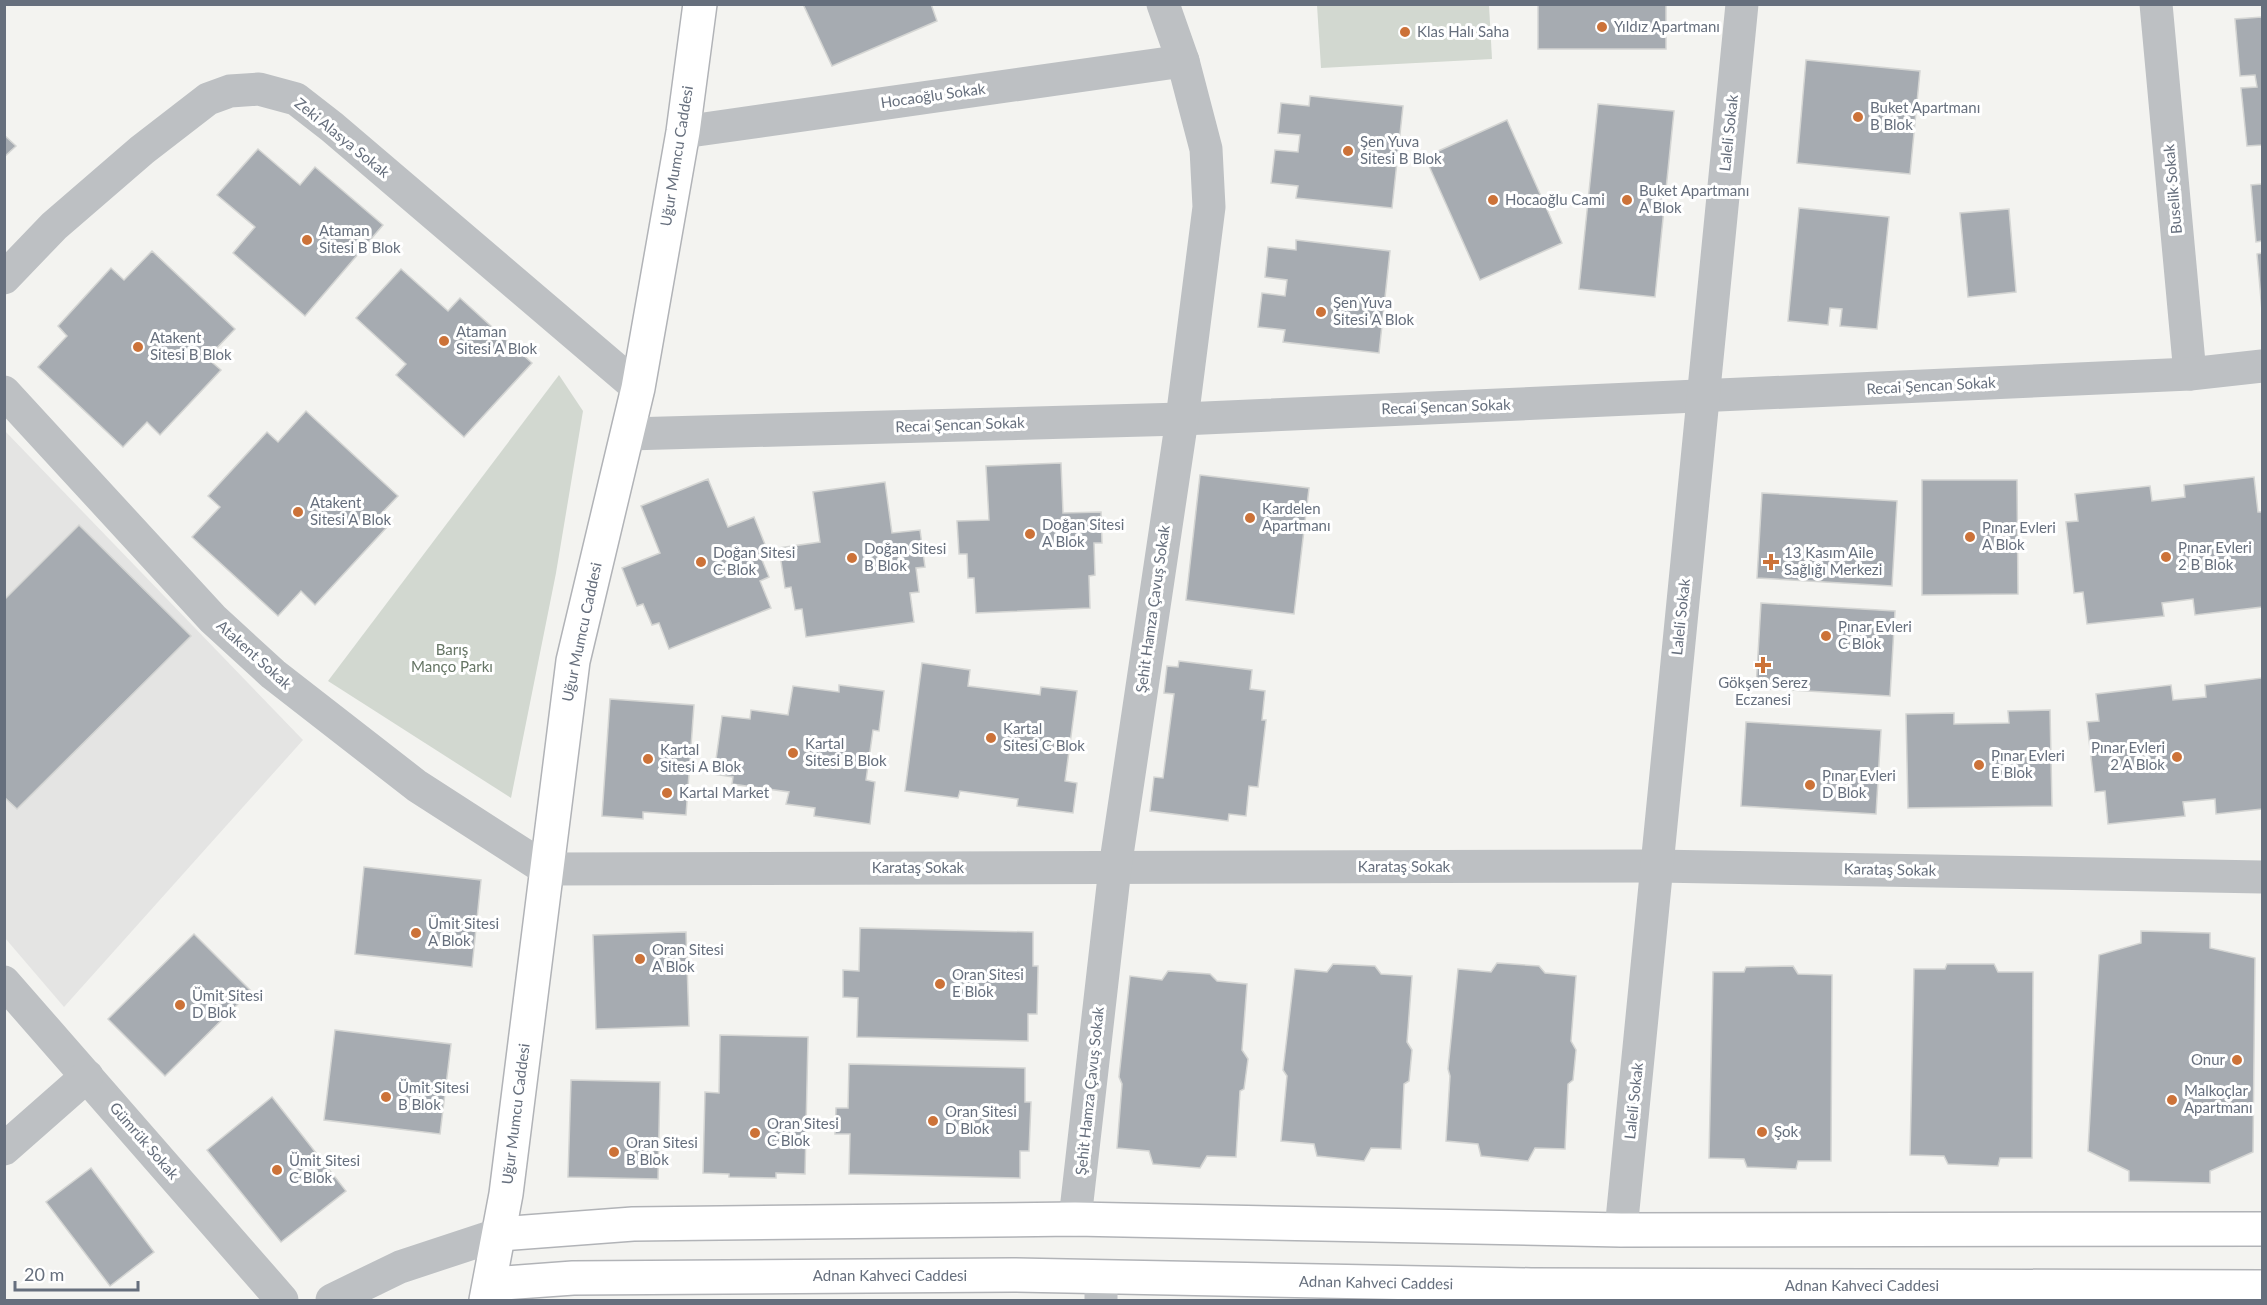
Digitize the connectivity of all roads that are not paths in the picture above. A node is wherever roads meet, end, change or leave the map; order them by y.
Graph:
1 (700, 4) edge
2 (1163, 4) edge
3 (1742, 4) edge
4 (2156, 4) edge
5 (1183, 61) junction
6 (683, 132) junction
7 (4, 278) edge
8 (2262, 366) edge
9 (2190, 374) junction
10 (638, 388) junction
11 (4, 392) edge
12 (1703, 397) junction
13 (1182, 418) junction
14 (628, 434) junction
15 (1657, 867) junction
16 (546, 868) junction
17 (1115, 868) junction
18 (2262, 877) edge
19 (4, 982) edge
20 (87, 1076) junction
21 (4, 1149) edge
22 (1075, 1219) junction
23 (2262, 1229) edge
24 (1622, 1230) junction
25 (500, 1234) junction
26 (2262, 1287) edge
27 (1101, 1289) edge
28 (488, 1292) edge
29 (1531, 1293) edge
30 (2096, 1294) edge
31 (282, 1300) edge
32 (332, 1300) edge

1 - 6 main road, Uğur Mumcu Caddesi
2 - 5 street, Şehit Hamza Çavuş Sokak
3 - 12 street, Laleli Sokak
4 - 9 street, Buselik Sokak
5 - 6 street, Hocaoğlu Sokak
5 - 13 street, Şehit Hamza Çavuş Sokak
6 - 10 main road, Uğur Mumcu Caddesi
7 - 10 street, Zeki Alasya Sokak
8 - 9 street, Recai Şencan Sokak
9 - 12 street, Recai Şencan Sokak
10 - 14 main road, Uğur Mumcu Caddesi
11 - 16 street, Atakent Sokak
12 - 13 street, Recai Şencan Sokak
12 - 15 street, Laleli Sokak
13 - 14 street, Recai Şencan Sokak
13 - 17 street, Şehit Hamza Çavuş Sokak
14 - 16 main road, Uğur Mumcu Caddesi
15 - 17 street, Karataş Sokak
15 - 18 street, Karataş Sokak
15 - 24 street, Laleli Sokak
16 - 17 street, Karataş Sokak
16 - 25 main road, Uğur Mumcu Caddesi
17 - 22 street, Şehit Hamza Çavuş Sokak
19 - 20 street, Gümrük Sokak
20 - 21 street
20 - 31 street, Gümrük Sokak
22 - 24 main road
22 - 25 main road
23 - 24 main road
25 - 28 main road, Uğur Mumcu Caddesi
25 - 32 street
26 - 30 main road, Adnan Kahveci Caddesi
27 - 28 main road, Adnan Kahveci Caddesi
27 - 29 main road, Adnan Kahveci Caddesi
29 - 30 main road, Adnan Kahveci Caddesi

